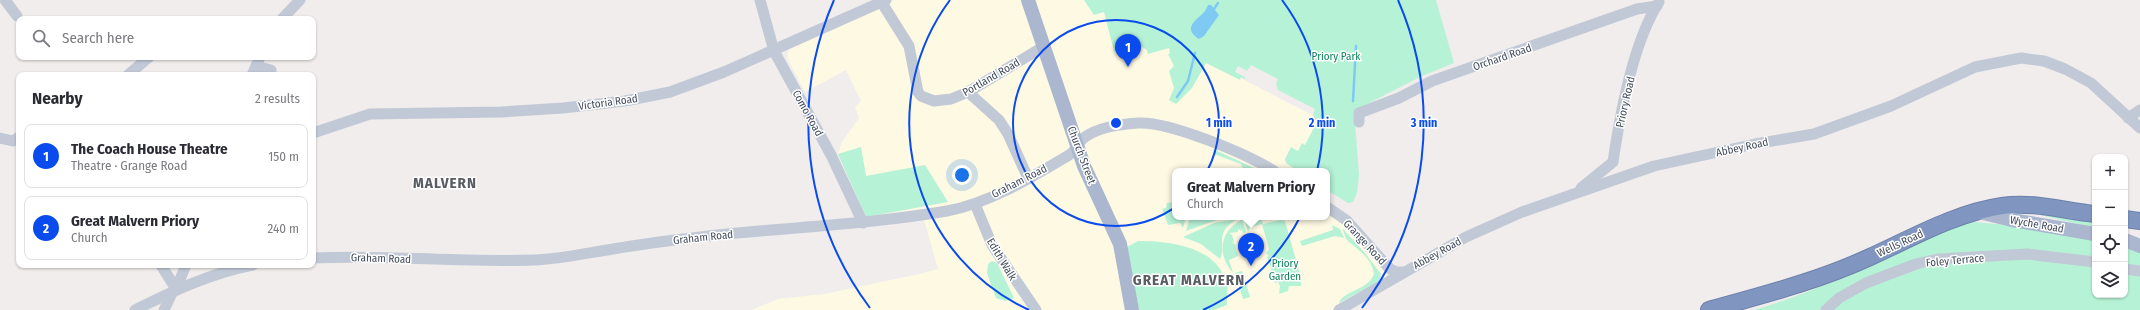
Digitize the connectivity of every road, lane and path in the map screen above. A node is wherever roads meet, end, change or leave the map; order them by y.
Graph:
1 (5, 0) edge
2 (300, 0) edge
3 (760, 0) edge
4 (1028, 0) edge
5 (884, 1) edge
6 (1659, 3) edge
7 (17, 16) dead end
8 (285, 16) edge
9 (1043, 47) junction
10 (774, 51) junction
11 (146, 60) edge
12 (256, 66) edge
13 (271, 70) dead end
14 (132, 72) edge
15 (968, 92) junction
16 (2140, 110) edge
17 (2128, 118) junction
18 (1359, 122) dead end
19 (2140, 128) edge
20 (316, 132) edge
21 (0, 138) edge
22 (16, 139) edge
23 (1078, 148) junction
24 (1268, 168) edge
25 (1028, 178) junction
26 (1576, 192) junction
27 (975, 204) junction
28 (1330, 209) edge
29 (1979, 212) junction
30 (2092, 214) edge
31 (2128, 219) edge
32 (2140, 221) edge
33 (863, 223) junction
34 (2092, 233) edge
35 (2128, 241) edge
36 (2140, 246) edge
37 (316, 258) edge
38 (2092, 262) edge
39 (163, 268) edge
40 (185, 268) edge
41 (237, 268) edge
42 (2128, 269) edge
43 (2140, 271) edge
44 (1404, 272) junction
45 (175, 290) junction
46 (135, 310) edge
47 (164, 310) edge
48 (1036, 310) edge
49 (1132, 310) edge
50 (1340, 310) edge
51 (1709, 310) edge
52 (1826, 310) edge

1 - 7 street
2 - 8 street
3 - 10 street, Como Road
4 - 9 main road, Church Street
5 - 10 street, Victoria Road
5 - 15 street, Portland Road
6 - 18 street, Orchard Road
6 - 26 street, Priory Road
9 - 15 street, Portland Road
9 - 23 main road, Church Street
10 - 20 street, Victoria Road
10 - 33 street, Como Road
11 - 14 street
12 - 13 street
15 - 25 street
16 - 17 street
17 - 19 street, Abbey Road
17 - 26 street, Abbey Road
21 - 22 street
23 - 24 street
23 - 25 street, Graham Road
23 - 49 main road, Church Street
25 - 27 street, Graham Road
26 - 44 street, Abbey Road
27 - 33 street, Graham Road
27 - 48 street, Edith Walk
28 - 44 street, Grange Road
29 - 30 highway, Wells Road
29 - 34 main road, Wyche Road
29 - 51 highway, Wells Road
31 - 32 highway
33 - 37 street, Graham Road
35 - 36 main road
38 - 52 street, Foley Terrace
39 - 45 street
40 - 45 street
41 - 45 street
42 - 43 street
44 - 50 street, Abbey Road
45 - 46 street
45 - 47 street

